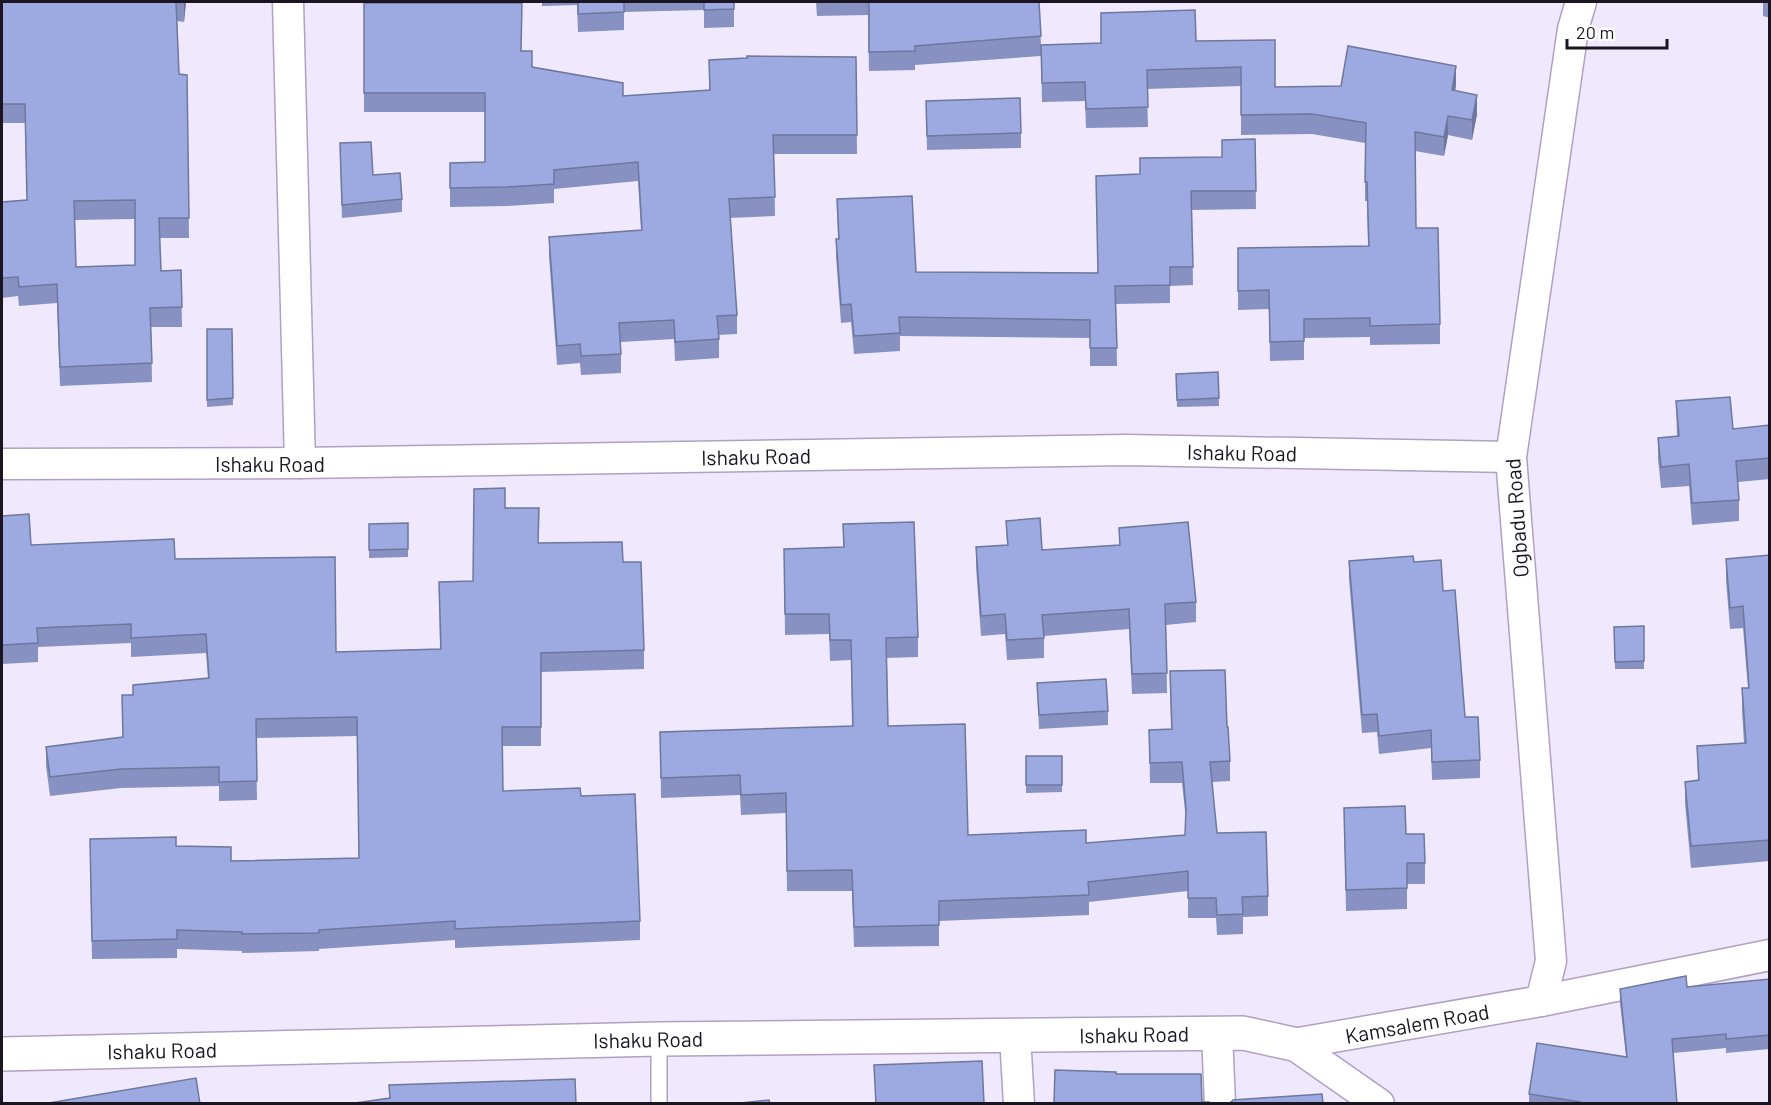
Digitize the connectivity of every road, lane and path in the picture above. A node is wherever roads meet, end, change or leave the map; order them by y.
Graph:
1 (288, 2) edge
2 (1581, 2) edge
3 (1511, 457) junction
4 (300, 463) junction
5 (2, 465) edge
6 (1770, 955) edge
7 (1541, 1001) junction
8 (1217, 1033) junction
9 (1015, 1036) junction
10 (659, 1039) junction
11 (1293, 1044) junction
12 (2, 1054) edge
13 (659, 1104) edge
14 (1019, 1104) edge
15 (1220, 1104) edge
16 (1379, 1104) edge

1 - 4 street
2 - 3 street, Ogbadu Road
3 - 4 street, Ishaku Road
3 - 7 street, Ogbadu Road
4 - 5 street, Ishaku Road
6 - 7 street, Kamsalem Road
7 - 11 street, Kamsalem Road
8 - 9 street, Ishaku Road
8 - 11 street, Ishaku Road
8 - 15 street
9 - 10 street, Ishaku Road
9 - 14 street
10 - 12 street, Ishaku Road
10 - 13 lane
11 - 16 street

